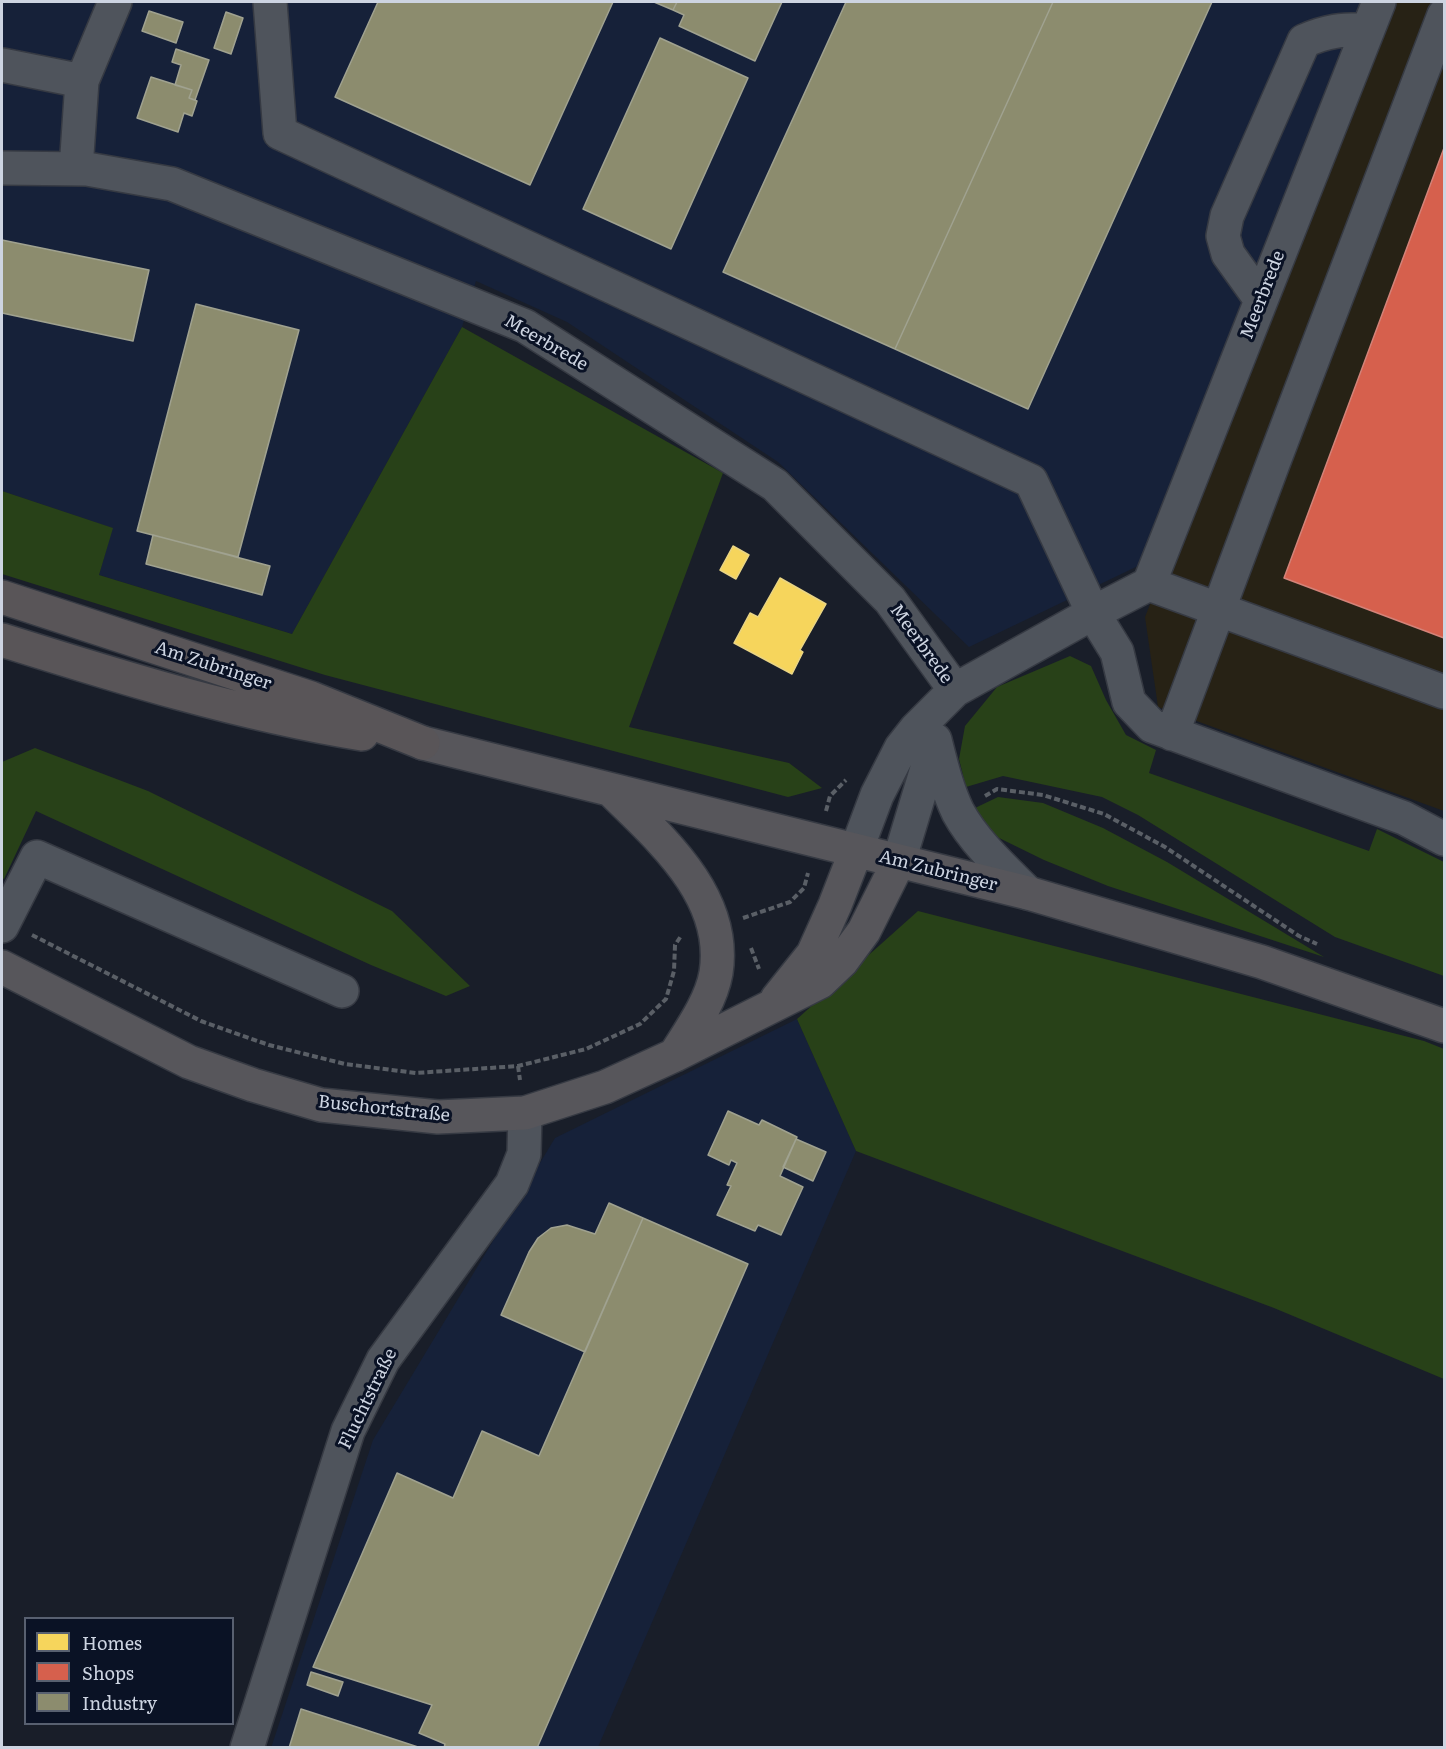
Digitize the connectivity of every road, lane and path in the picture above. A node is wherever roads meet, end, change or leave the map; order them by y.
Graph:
1 (115, 2) edge
2 (270, 2) edge
3 (1444, 15) edge
4 (1373, 16) edge
5 (2, 65) edge
6 (82, 81) junction
7 (2, 168) edge
8 (76, 169) junction
9 (1261, 300) junction
10 (1149, 584) junction
11 (2, 597) edge
12 (1220, 610) junction
13 (1093, 613) junction
14 (2, 640) edge
15 (1444, 692) edge
16 (943, 713) junction
17 (1172, 734) junction
18 (423, 743) junction
19 (840, 787) dead end
20 (611, 791) junction
21 (877, 795) junction
22 (958, 811) junction
23 (1444, 839) edge
24 (816, 841) junction
25 (856, 851) junction
26 (899, 861) junction
27 (1028, 893) junction
28 (3, 923) edge
29 (712, 927) junction
30 (748, 940) dead end
31 (1318, 944) dead end
32 (2, 967) edge
33 (342, 991) dead end
34 (773, 1005) junction
35 (1444, 1026) edge
36 (675, 1056) junction
37 (525, 1113) junction
38 (247, 1748) edge

1 - 6 street
2 - 13 street
3 - 12 street
4 - 9 street, Meerbrede
4 - 9 street
5 - 6 street
6 - 8 street
7 - 8 street, Meerbrede
8 - 16 street, Meerbrede
9 - 10 street, Meerbrede
10 - 12 street
10 - 13 street, Meerbrede
11 - 18 highway, Am Zubringer
12 - 15 street
12 - 17 street
13 - 16 street, Meerbrede
13 - 17 street
14 - 18 highway, Am Zubringer
16 - 21 street, Meerbrede
16 - 22 street
16 - 26 street
17 - 23 street
18 - 20 main road, Am Zubringer
19 - 21 path
20 - 24 main road, Am Zubringer
20 - 29 main road
21 - 25 street, Meerbrede
22 - 27 street
22 - 31 path
24 - 25 main road, Am Zubringer
24 - 29 path
25 - 26 main road, Am Zubringer
25 - 34 main road, Buschortstraße
26 - 27 main road, Am Zubringer
26 - 34 main road, Buschortstraße
27 - 35 main road, Am Zubringer
28 - 29 path
28 - 33 street
29 - 36 main road
30 - 34 path
32 - 37 main road, Buschortstraße
34 - 36 main road, Buschortstraße
36 - 37 main road, Buschortstraße
37 - 38 street, Fluchtstraße

